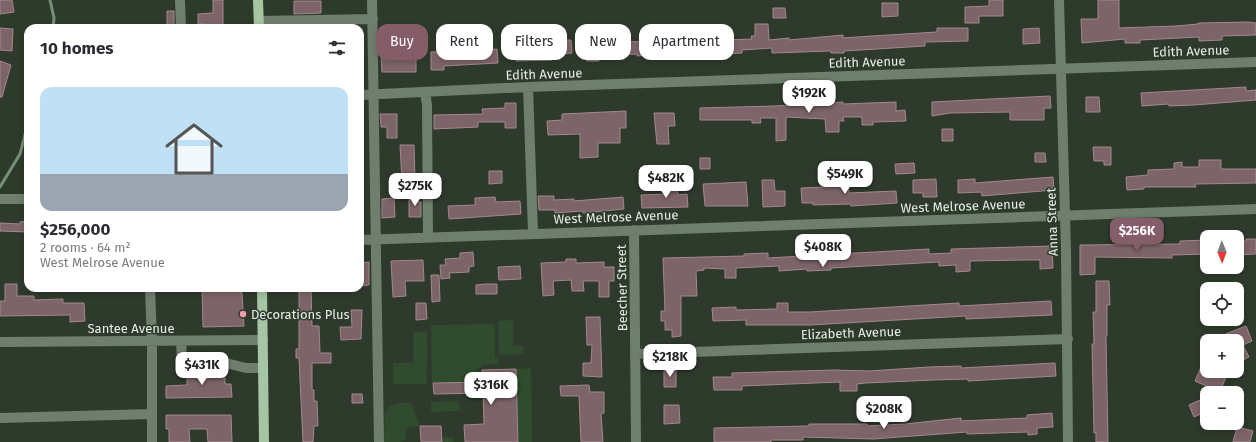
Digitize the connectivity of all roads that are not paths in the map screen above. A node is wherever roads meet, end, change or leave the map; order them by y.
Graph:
1 (180, 0) edge
2 (258, 0) edge
3 (372, 0) edge
4 (1059, 0) edge
5 (373, 19) junction
6 (180, 24) edge
7 (259, 24) edge
8 (1256, 62) edge
9 (1061, 69) junction
10 (528, 87) junction
11 (425, 92) junction
12 (364, 95) edge
13 (374, 95) junction
14 (0, 199) edge
15 (24, 199) edge
16 (1256, 209) edge
17 (1064, 216) junction
18 (634, 230) junction
19 (533, 233) junction
20 (428, 237) junction
21 (376, 239) junction
22 (364, 240) edge
23 (150, 292) edge
24 (262, 292) edge
25 (1068, 339) junction
26 (262, 340) junction
27 (152, 341) junction
28 (181, 341) junction
29 (0, 342) edge
30 (635, 354) junction
31 (263, 368) junction
32 (152, 414) junction
33 (0, 418) edge
34 (152, 442) edge
35 (264, 442) edge
36 (379, 442) edge
37 (636, 442) edge
38 (1068, 442) edge

1 - 6 street
2 - 7 main road
3 - 5 street
4 - 9 street, Anna Street
5 - 7 street
5 - 13 street
8 - 9 street, Edith Avenue
9 - 10 street, Edith Avenue
9 - 17 street, Anna Street
10 - 11 street, Edith Avenue
10 - 19 street
11 - 13 street, Edith Avenue
11 - 20 street
12 - 13 street, Edith Avenue
13 - 21 street
14 - 15 street
16 - 17 street, West Melrose Avenue
17 - 18 street, West Melrose Avenue
17 - 25 street, Anna Street
18 - 19 street, West Melrose Avenue
18 - 30 street, Beecher Street
19 - 20 street, West Melrose Avenue
20 - 21 street, West Melrose Avenue
21 - 22 street, West Melrose Avenue
21 - 36 street
23 - 27 street
24 - 26 main road
25 - 30 street, Elizabeth Avenue
25 - 38 street, Anna Street
26 - 28 street, Santee Avenue
26 - 31 main road
27 - 28 street, Santee Avenue
27 - 29 street, Santee Avenue
27 - 32 street
28 - 31 street
30 - 37 street, Beecher Street
31 - 35 main road
32 - 33 street
32 - 34 street

